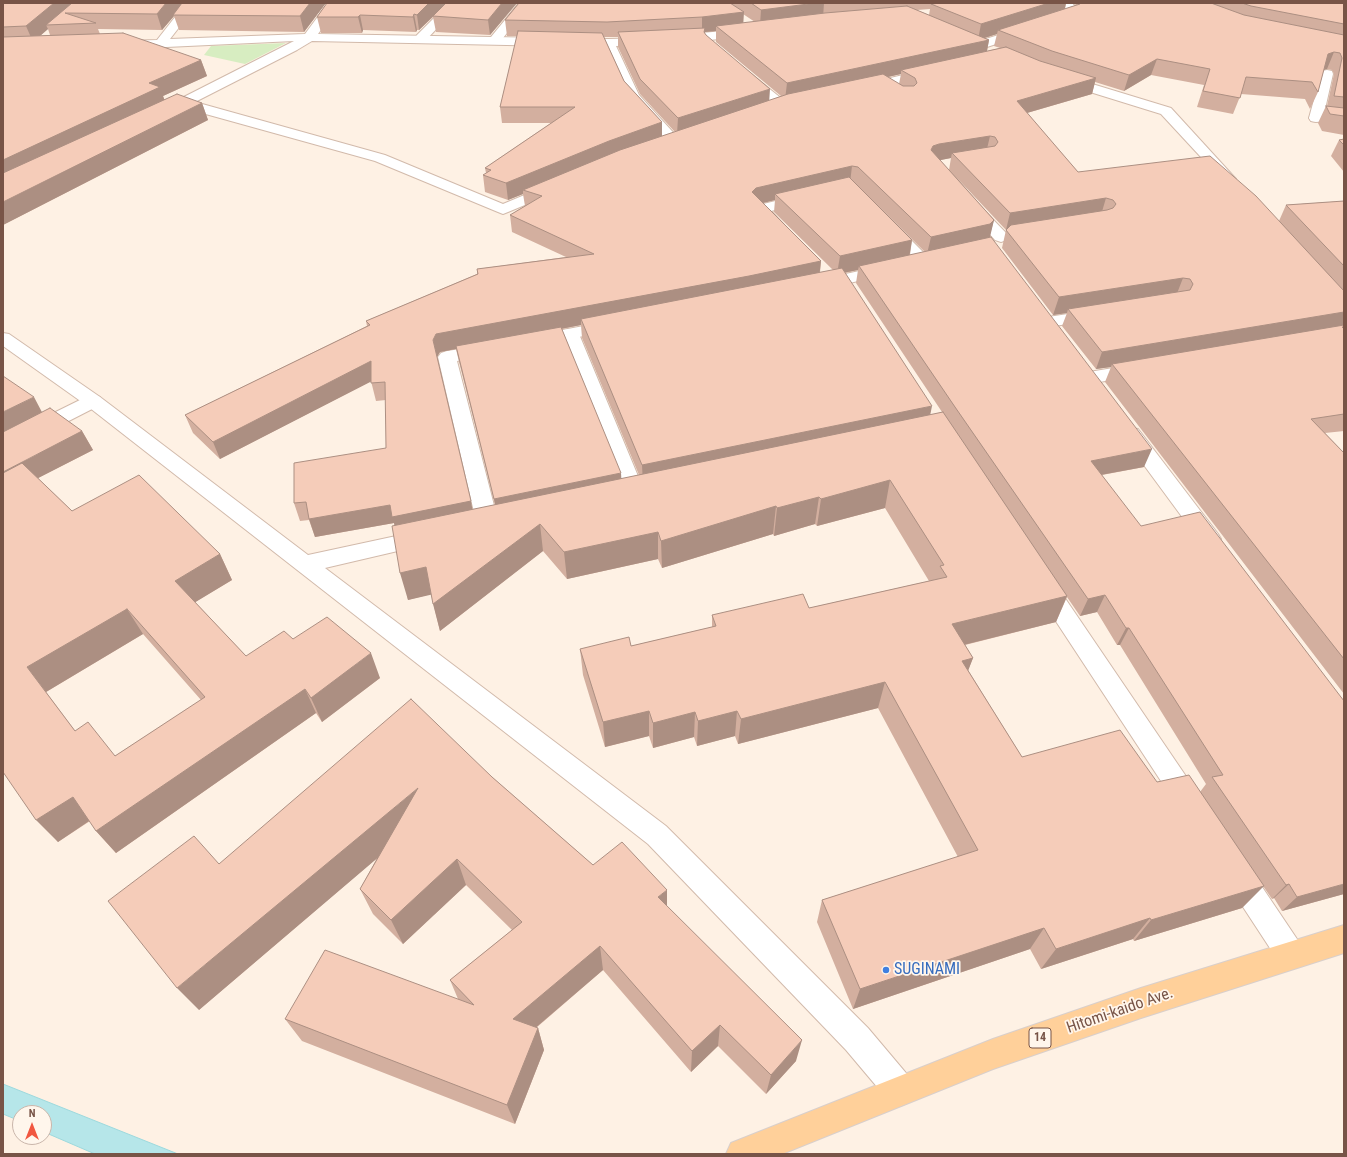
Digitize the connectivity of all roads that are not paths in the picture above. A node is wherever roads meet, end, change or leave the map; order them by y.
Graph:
1 (192, 3) edge
2 (334, 3) edge
3 (455, 3) edge
4 (525, 3) edge
5 (1066, 3) edge
6 (742, 21) edge
7 (309, 37) junction
8 (421, 38) junction
9 (495, 40) junction
10 (963, 40) edge
11 (161, 43) junction
12 (608, 43) junction
13 (114, 45) edge
14 (977, 46) junction
15 (997, 54) edge
16 (734, 67) edge
17 (941, 70) edge
18 (1327, 74) edge
19 (1056, 77) edge
20 (884, 84) junction
21 (855, 90) edge
22 (900, 94) edge
23 (184, 103) junction
24 (796, 103) edge
25 (782, 106) junction
26 (768, 111) edge
27 (162, 113) edge
28 (1344, 120) edge
29 (688, 136) edge
30 (674, 141) junction
31 (659, 146) edge
32 (1216, 165) junction
33 (1200, 167) edge
34 (565, 183) edge
35 (1241, 192) edge
36 (820, 195) edge
37 (963, 196) edge
38 (878, 216) edge
39 (1016, 234) edge
40 (788, 238) edge
41 (833, 278) junction
42 (802, 289) edge
43 (856, 299) edge
44 (1108, 313) edge
45 (624, 324) edge
46 (570, 334) junction
47 (3, 338) edge
48 (1062, 341) edge
49 (1151, 368) edge
50 (1104, 397) edge
51 (93, 401) junction
52 (1118, 416) edge
53 (3, 446) edge
54 (635, 494) edge
55 (488, 525) edge
56 (442, 534) edge
57 (1224, 556) edge
58 (304, 564) junction
59 (1035, 570) edge
60 (1202, 822) edge
61 (1225, 855) edge
62 (1344, 939) edge
63 (1291, 955) junction
64 (900, 1090) junction
65 (742, 1154) edge

1 - 11 street
2 - 7 street
3 - 8 street
4 - 9 street
5 - 14 street
6 - 12 street
7 - 8 street
7 - 11 street
7 - 23 street
8 - 9 street
9 - 12 street
10 - 14 street
11 - 13 street
12 - 30 street
14 - 15 street
16 - 25 street
17 - 20 street
18 - 28 street
19 - 32 street
20 - 21 street
20 - 22 street
23 - 27 street
23 - 34 street
24 - 25 street
25 - 26 street
29 - 30 street
30 - 31 street
32 - 33 street
32 - 35 street
36 - 40 street
37 - 39 street
38 - 41 street
41 - 42 street
41 - 43 street
44 - 48 street
45 - 46 street
46 - 54 street
46 - 55 street
47 - 51 street
49 - 50 street
51 - 53 street
51 - 58 street
52 - 57 street
56 - 58 street
58 - 64 street
59 - 60 street
61 - 63 street
62 - 63 main road, Hitomi-kaido Ave. / 14
63 - 64 main road, Hitomi-kaido Ave. / 14
64 - 65 main road, Hitomi-kaido Ave. / 14

